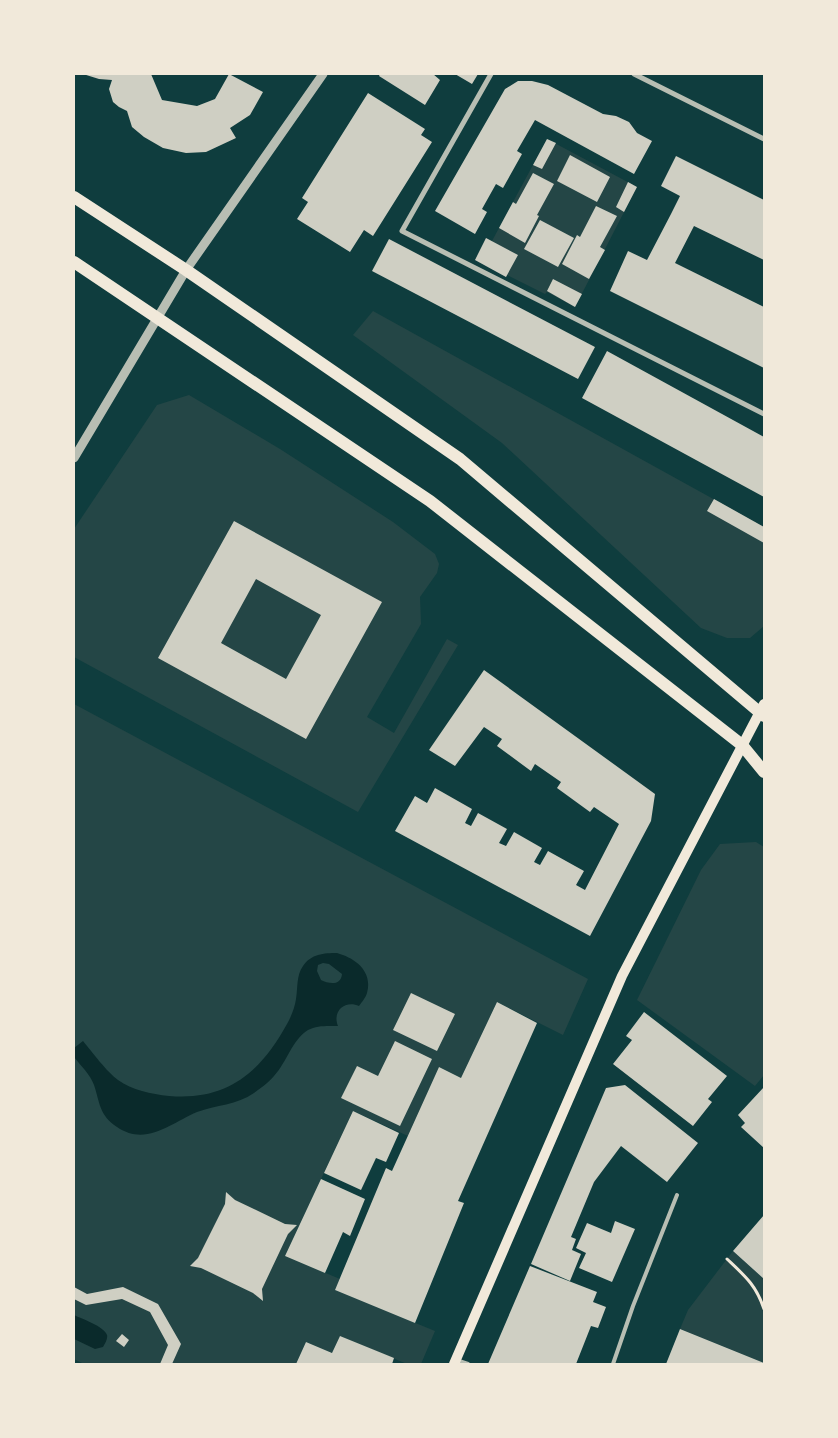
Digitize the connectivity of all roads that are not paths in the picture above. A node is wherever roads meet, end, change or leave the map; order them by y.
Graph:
1 (323, 74) edge
2 (491, 74) edge
3 (634, 74) edge
4 (764, 139) edge
5 (74, 196) edge
6 (74, 262) edge
7 (186, 270) junction
8 (157, 317) junction
9 (764, 414) edge
10 (74, 458) edge
11 (763, 710) edge
12 (742, 745) junction
13 (764, 772) edge
14 (677, 1195) dead end
15 (455, 1362) edge
16 (468, 1364) edge
17 (613, 1364) edge

1 - 7 street
2 - 9 street
3 - 4 street
5 - 7 main road
6 - 8 main road
7 - 8 street
7 - 11 main road
8 - 10 street
8 - 12 main road
11 - 12 main road
12 - 13 main road
12 - 15 main road
14 - 17 lane
15 - 16 lane

